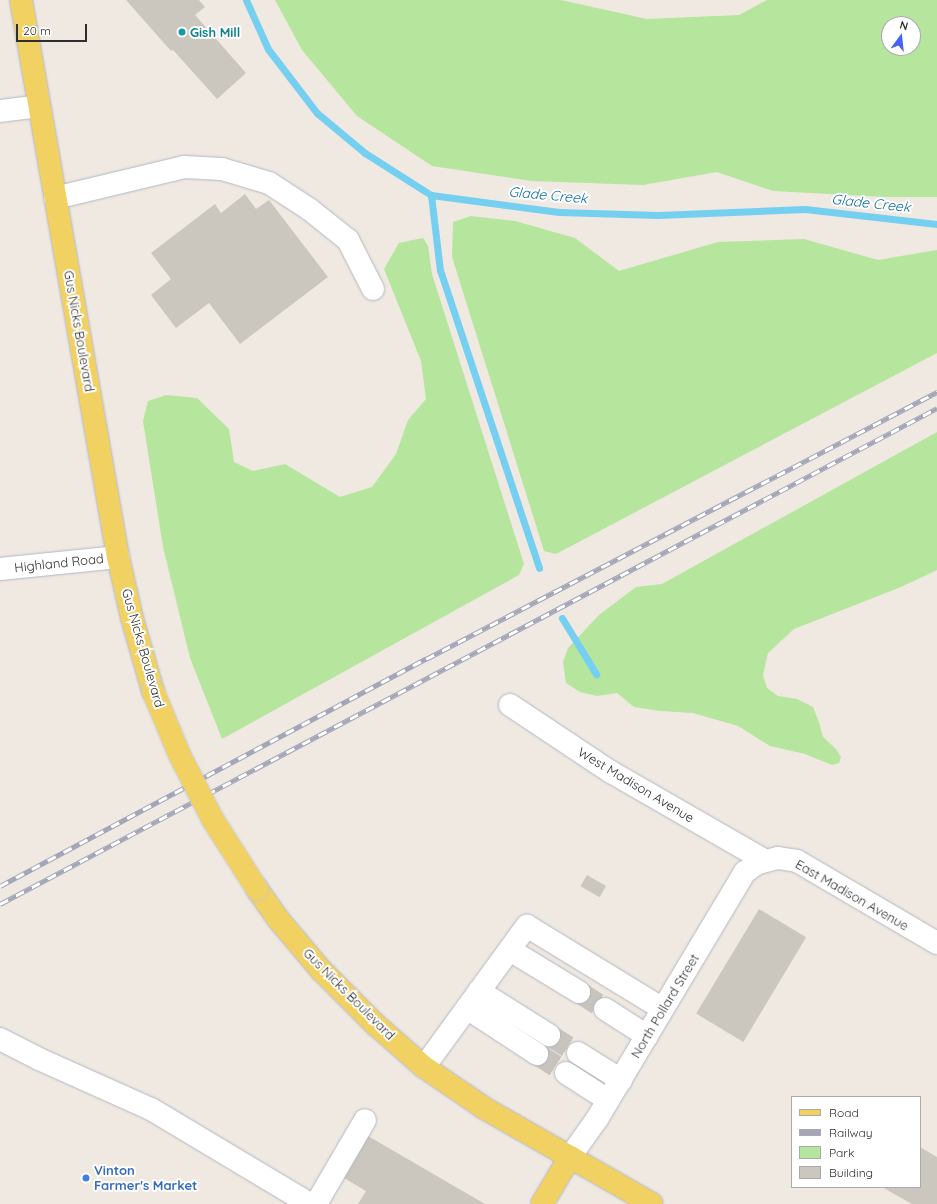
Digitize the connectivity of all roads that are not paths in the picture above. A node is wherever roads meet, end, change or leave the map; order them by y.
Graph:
1 (21, 0) edge
2 (39, 106) junction
3 (0, 111) edge
4 (55, 198) junction
5 (373, 289) dead end
6 (118, 557) junction
7 (0, 569) edge
8 (510, 705) dead end
9 (764, 860) junction
10 (937, 944) edge
11 (510, 950) junction
12 (579, 992) tunnel mouth
13 (473, 1000) junction
14 (605, 1009) tunnel mouth
15 (663, 1009) junction
16 (549, 1035) tunnel mouth
17 (647, 1036) junction
18 (0, 1039) edge
19 (578, 1053) tunnel mouth
20 (537, 1054) tunnel mouth
21 (424, 1067) junction
22 (566, 1073) tunnel mouth
23 (621, 1080) junction
24 (608, 1100) junction
25 (365, 1120) dead end
26 (570, 1157) junction
27 (310, 1204) edge
28 (316, 1204) edge
29 (542, 1204) edge
30 (652, 1204) edge

1 - 2 main road, Gus Nicks Boulevard
2 - 3 street
2 - 4 main road, Gus Nicks Boulevard
4 - 5 street
4 - 6 main road, Gus Nicks Boulevard
6 - 7 street, Highland Road
6 - 21 main road, Gus Nicks Boulevard, bridge
8 - 9 street, West Madison Avenue
9 - 10 street, East Madison Avenue
9 - 15 street, North Pollard Street
11 - 12 street
11 - 13 street
11 - 15 street
13 - 16 street
13 - 20 street
13 - 21 street
14 - 17 street
15 - 17 street, North Pollard Street
17 - 23 street, North Pollard Street
18 - 27 street
19 - 23 street
21 - 26 main road, Gus Nicks Boulevard
22 - 24 street
23 - 24 street, North Pollard Street
24 - 26 street, North Pollard Street
25 - 28 street
26 - 29 main road
26 - 30 main road, Gus Nicks Boulevard

